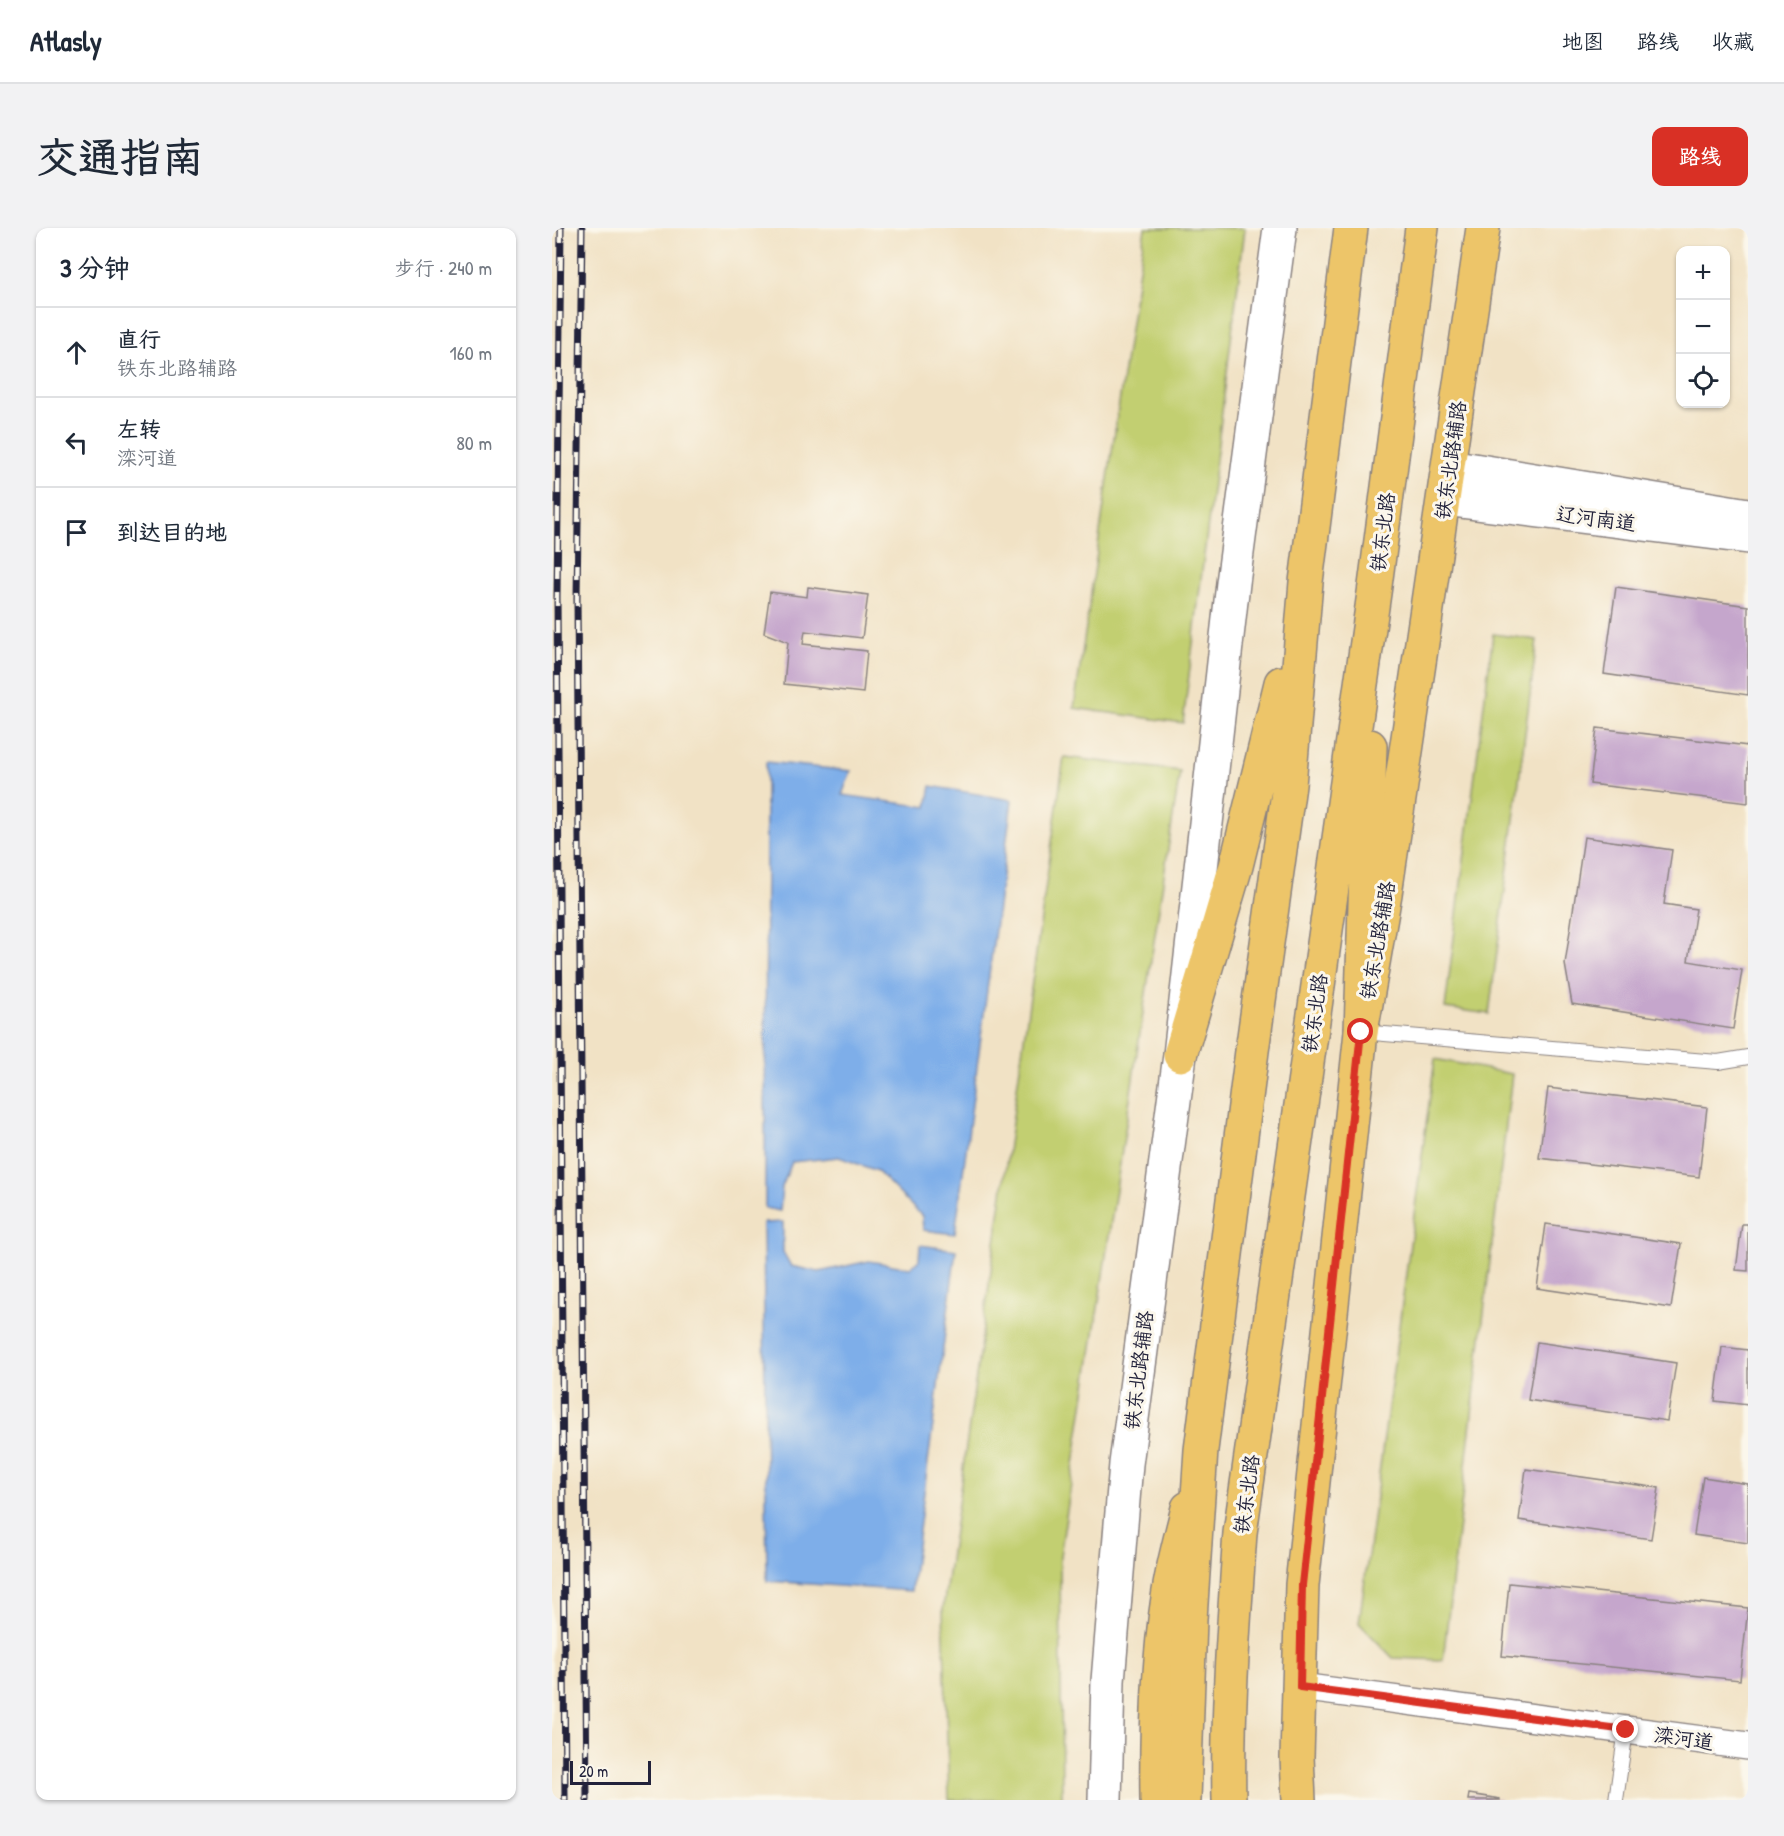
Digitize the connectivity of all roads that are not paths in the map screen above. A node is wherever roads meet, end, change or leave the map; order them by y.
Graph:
1 (1280, 228) edge
2 (1351, 228) edge
3 (1422, 228) edge
4 (1483, 228) edge
5 (1449, 466) junction
6 (1444, 499) junction
7 (1748, 515) edge
8 (1748, 537) edge
9 (1306, 582) junction
10 (1375, 586) junction
11 (1361, 1032) junction
12 (1180, 1055) junction
13 (1748, 1056) edge
14 (1201, 1450) junction
15 (1300, 1687) junction
16 (1626, 1730) junction
17 (1748, 1746) edge
18 (1105, 1800) edge
19 (1157, 1800) edge
20 (1184, 1800) edge
21 (1229, 1800) edge
22 (1299, 1800) edge
23 (1616, 1800) edge

1 - 12 street, 铁东北路辅路
2 - 9 main road
3 - 10 main road, 铁东北路
4 - 5 main road, 铁东北路辅路
5 - 6 main road, 铁东北路辅路
5 - 7 street, 辽河南道
6 - 8 street, 辽河南道
6 - 11 main road, 铁东北路辅路
9 - 12 main road
9 - 14 main road
10 - 11 main road
10 - 21 main road, 铁东北路
11 - 13 lane
11 - 15 main road, 铁东北路辅路
12 - 18 street, 铁东北路辅路
14 - 19 main road
14 - 20 main road
15 - 16 street, 滦河道
15 - 22 main road, 铁东北路辅路
16 - 17 street, 滦河道
16 - 23 lane

